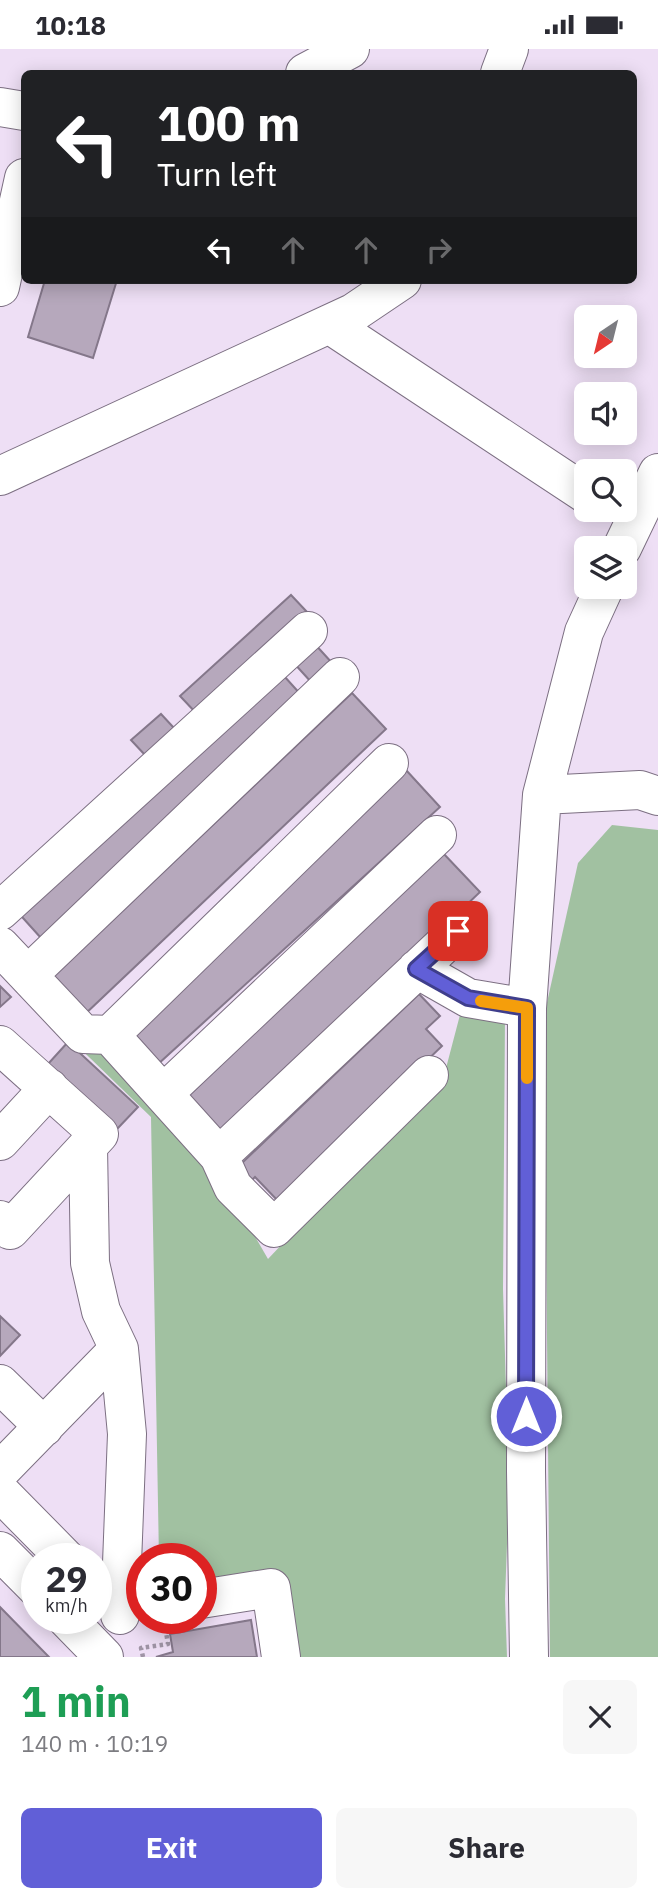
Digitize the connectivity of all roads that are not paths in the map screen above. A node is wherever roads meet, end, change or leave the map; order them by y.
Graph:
1 (350, 49) edge
2 (509, 49) edge
3 (311, 70) edge
4 (501, 70) edge
5 (0, 107) edge
6 (21, 110) edge
7 (21, 192) edge
8 (396, 284) edge
9 (0, 286) edge
10 (329, 324) junction
11 (658, 473) edge
12 (0, 476) edge
13 (574, 486) edge
14 (622, 527) edge
15 (599, 599) edge
16 (307, 631) dead end
17 (276, 659) junction
18 (389, 763) dead end
19 (542, 795) junction
20 (658, 796) edge
21 (437, 835) dead end
22 (0, 911) edge
23 (458, 931) dead end
24 (0, 946) edge
25 (416, 969) junction
26 (28, 975) junction
27 (527, 1008) junction
28 (110, 1035) junction
29 (0, 1045) edge
30 (429, 1075) dead end
31 (49, 1088) junction
32 (163, 1094) junction
33 (0, 1141) edge
34 (88, 1146) junction
35 (219, 1156) junction
36 (0, 1220) edge
37 (118, 1349) junction
38 (0, 1384) edge
39 (44, 1427) junction
40 (2, 1471) edge
41 (54, 1543) edge
42 (129, 1543) edge
43 (0, 1551) edge
44 (21, 1572) edge
45 (217, 1596) edge
46 (82, 1634) edge
47 (104, 1657) edge
48 (281, 1657) edge
49 (530, 1657) edge

1 - 3 street
2 - 4 street
5 - 6 street
7 - 9 street
8 - 10 street
10 - 12 street
10 - 13 street
11 - 14 street
15 - 19 street
16 - 17 street
17 - 22 street
17 - 26 street
18 - 28 street
19 - 20 street
19 - 27 street
21 - 32 street
23 - 25 street
24 - 26 street
25 - 27 street
25 - 35 street
26 - 28 street
27 - 49 street
28 - 32 street
29 - 31 street
30 - 35 street
31 - 33 street
31 - 34 street
32 - 35 street
34 - 36 street
34 - 37 street
37 - 39 street
37 - 42 street
38 - 39 street
39 - 40 street
40 - 41 street
43 - 44 street
45 - 48 street
46 - 47 street

